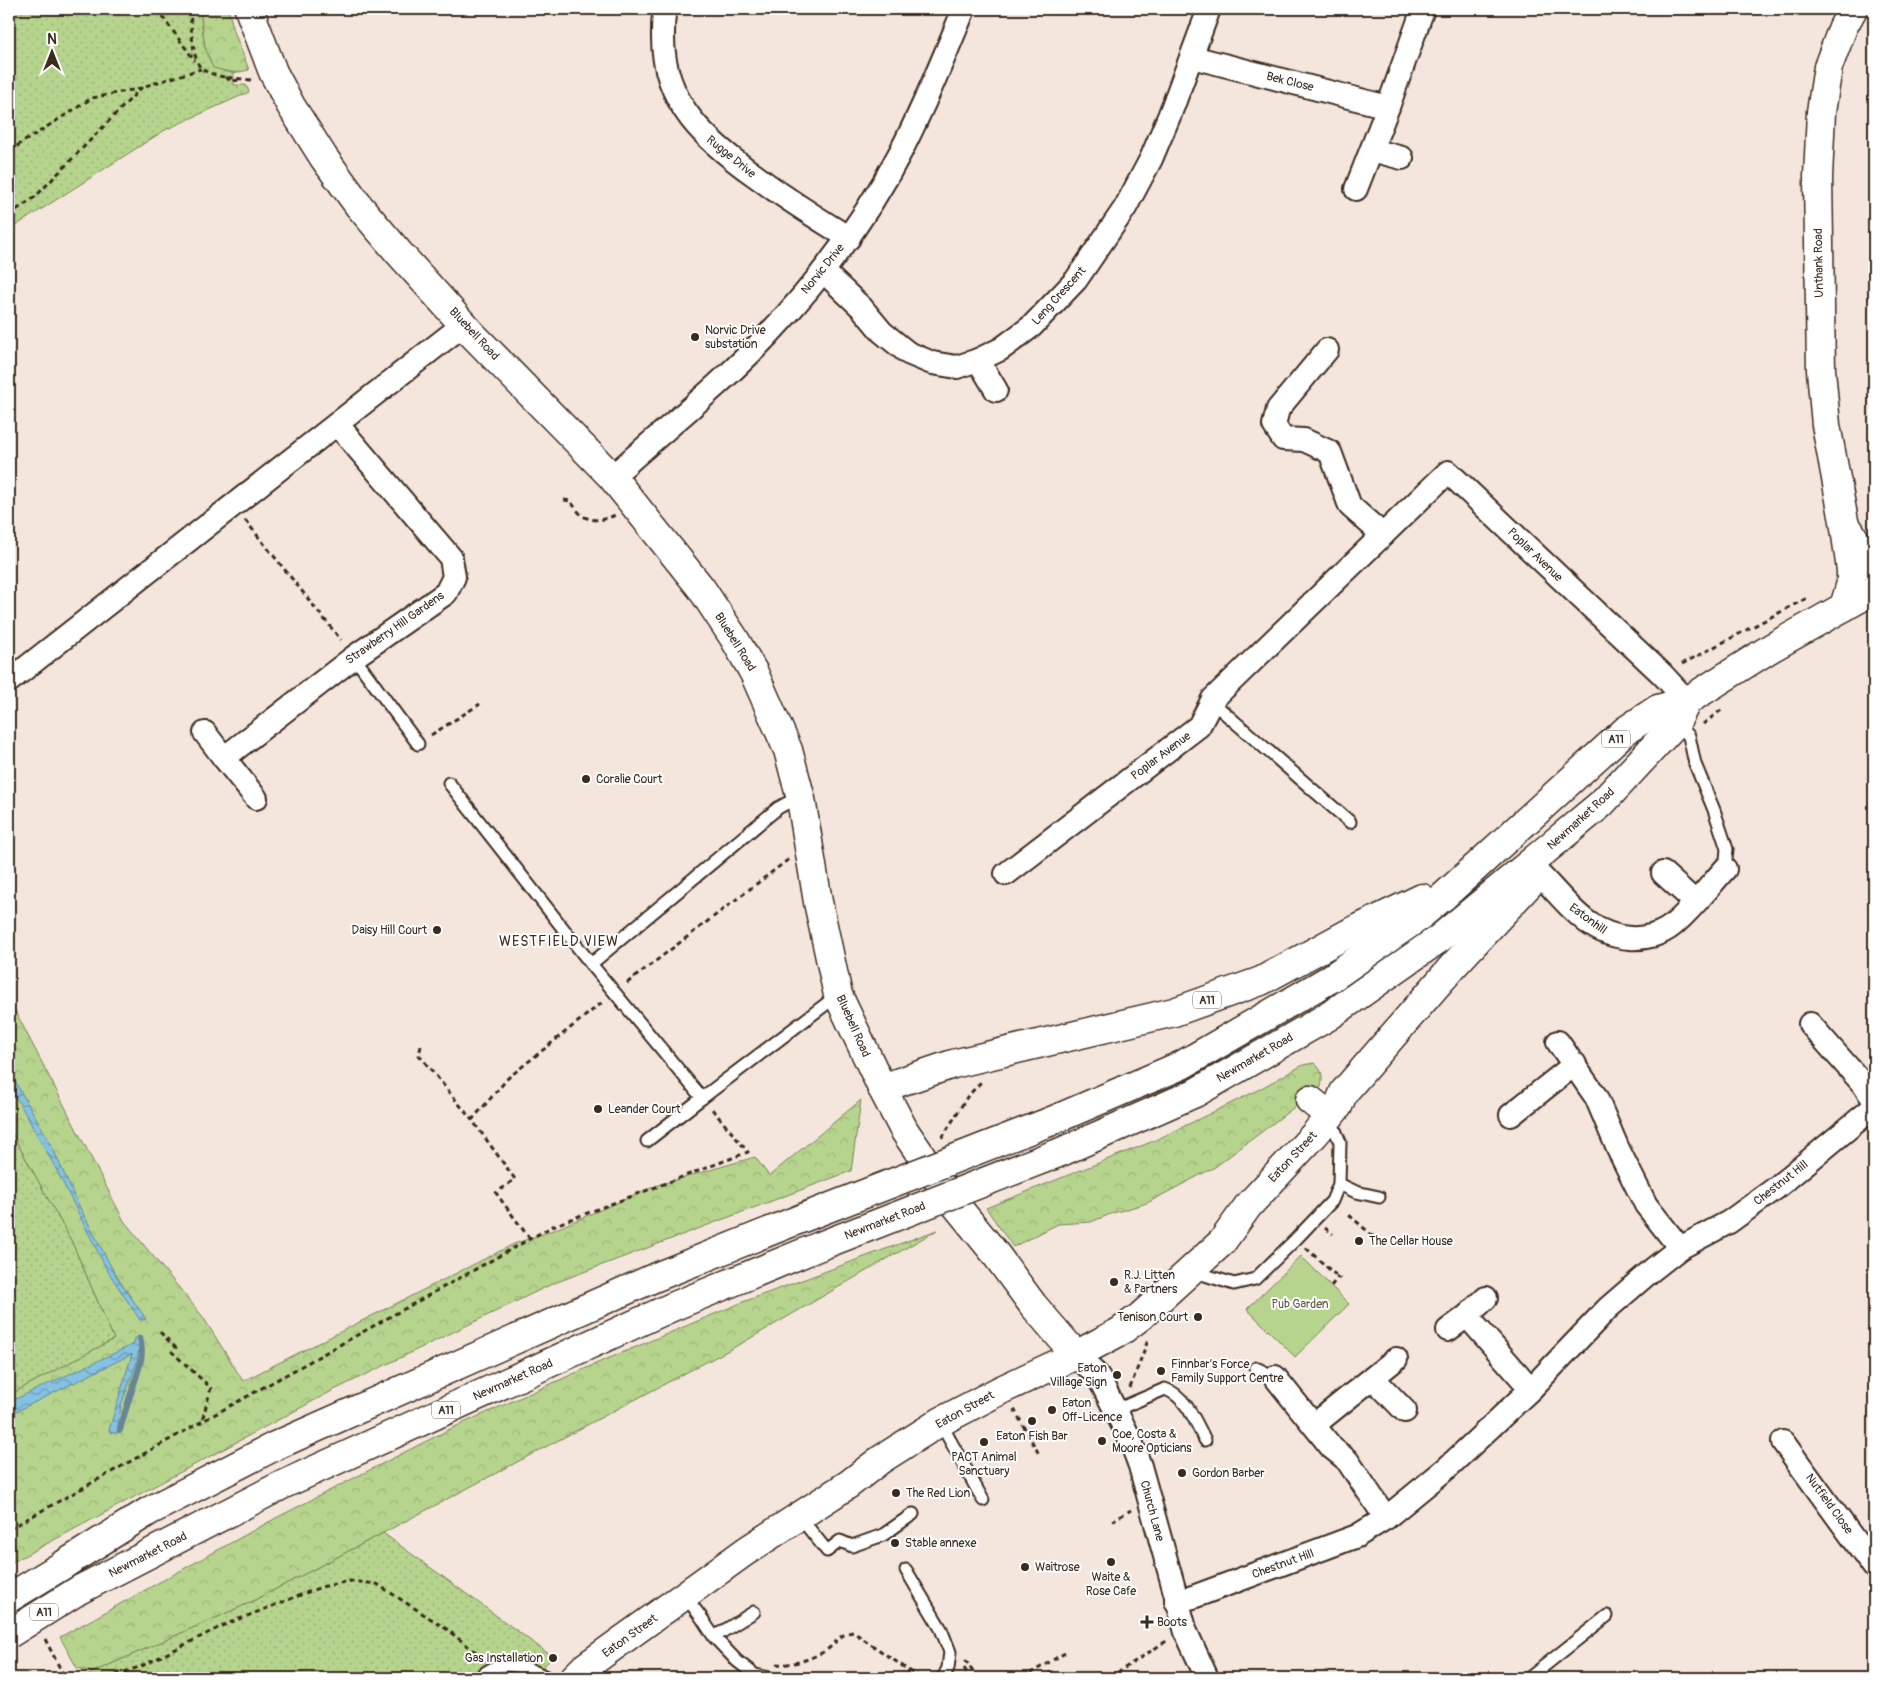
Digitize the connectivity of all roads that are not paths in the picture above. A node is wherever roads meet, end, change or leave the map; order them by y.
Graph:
1 (249, 9) edge
2 (665, 9) edge
3 (964, 9) edge
4 (1209, 9) edge
5 (1423, 9) edge
6 (1853, 9) edge
7 (1192, 57) junction
8 (1388, 107) junction
9 (1372, 150) junction
10 (1402, 158) dead end
11 (1356, 189) dead end
12 (848, 238) junction
13 (823, 270) junction
14 (463, 325) junction
15 (1327, 350) dead end
16 (978, 360) junction
17 (996, 390) dead end
18 (337, 424) junction
19 (612, 477) junction
20 (1844, 521) junction
21 (1383, 535) junction
22 (1874, 567) edge
23 (1874, 590) edge
24 (1844, 607) junction
25 (354, 656) junction
26 (9, 681) edge
27 (1212, 702) junction
28 (1684, 720) junction
29 (205, 733) dead end
30 (418, 744) road end
31 (224, 758) junction
32 (449, 783) dead end
33 (256, 798) dead end
34 (801, 799) junction
35 (1601, 804) junction
36 (1350, 822) dead end
37 (1725, 869) joint
38 (1663, 873) dead end
39 (1006, 874) dead end
40 (1539, 874) junction
41 (1444, 896) junction
42 (1695, 902) junction
43 (591, 964) junction
44 (838, 995) junction
45 (1810, 1024) dead end
46 (1558, 1042) dead end
47 (1575, 1064) junction
48 (882, 1088) junction
49 (702, 1098) junction
50 (1874, 1100) edge
51 (1326, 1107) junction
52 (1874, 1107) edge
53 (1512, 1115) dead end
54 (647, 1141) dead end
55 (1340, 1184) junction
56 (1379, 1197) dead end
57 (1680, 1248) junction
58 (1190, 1270) junction
59 (1486, 1298) dead end
60 (1467, 1316) junction
61 (1448, 1330) dead end
62 (1076, 1355) junction
63 (1396, 1359) dead end
64 (1266, 1372) dead end
65 (1374, 1378) junction
66 (1531, 1389) junction
67 (1116, 1410) junction
68 (1405, 1411) dead end
69 (940, 1422) junction
70 (1314, 1425) junction
71 (1205, 1440) dead end
72 (1783, 1442) dead end
73 (983, 1500) dead end
74 (913, 1514) dead end
75 (800, 1516) junction
76 (1386, 1518) junction
77 (1874, 1567) edge
78 (906, 1570) dead end
79 (685, 1596) junction
80 (9, 1598) edge
81 (1176, 1600) junction
82 (754, 1612) dead end
83 (1607, 1616) dead end
84 (9, 1634) edge
85 (714, 1637) junction
86 (478, 1678) edge
87 (548, 1678) edge
88 (574, 1678) edge
89 (770, 1678) edge
90 (944, 1678) edge
91 (1207, 1678) edge
92 (1529, 1678) edge

1 - 14 main road, Bluebell Road
2 - 12 street, Rugge Drive
3 - 12 street, Norvic Drive
4 - 7 street, Leng Crescent
5 - 8 street
6 - 20 main road, Unthank Road
7 - 8 street, Bek Close
7 - 16 street, Leng Crescent
8 - 9 street
9 - 10 street
9 - 11 street
12 - 13 street, Norvic Drive
13 - 16 street, Leng Crescent
13 - 19 street, Norvic Drive
14 - 18 street
14 - 19 main road, Bluebell Road
15 - 21 street
16 - 17 street
18 - 25 street, Strawberry Hill Gardens
18 - 26 street
19 - 34 main road, Bluebell Road
20 - 22 main road, Unthank Road
20 - 24 main road, Unthank Road
21 - 27 street, Poplar Avenue
21 - 28 street, Poplar Avenue
23 - 24 main road, Newmarket Road / A11
24 - 28 main road, Newmarket Road / A11
25 - 30 lane
25 - 31 street, Strawberry Hill Gardens
27 - 36 lane
27 - 39 street, Poplar Avenue
28 - 35 main road, Newmarket Road / A11
28 - 37 lane
28 - 41 main road, Newmarket Road / A11
29 - 31 street
31 - 33 street
32 - 43 lane
34 - 43 lane
34 - 44 main road, Bluebell Road
35 - 40 main road, Eaton Street
35 - 84 main road, Newmarket Road / A11, bridge
37 - 42 street, Eatonhill
38 - 42 street
40 - 42 street, Eatonhill
40 - 51 main road, Eaton Street
41 - 48 main road, A11
41 - 80 main road, Newmarket Road / A11, bridge
43 - 49 lane
44 - 48 main road, Bluebell Road
44 - 49 lane
45 - 50 street
46 - 47 street
47 - 53 street
47 - 57 street
48 - 62 main road, Bluebell Road
49 - 54 lane
51 - 55 lane
51 - 58 main road, Eaton Street
52 - 57 street, Chestnut Hill
55 - 56 lane
55 - 58 lane
57 - 66 street, Chestnut Hill
58 - 62 main road, Eaton Street
59 - 60 street
60 - 61 street
60 - 66 street
62 - 67 street, Church Lane
62 - 69 main road, Eaton Street
63 - 65 street
64 - 70 street
65 - 68 street
65 - 70 street
66 - 76 street, Chestnut Hill
67 - 71 lane
67 - 81 street, Church Lane
69 - 73 lane
69 - 75 main road, Eaton Street
70 - 76 street
72 - 77 street, Nutfield Close
74 - 75 lane
75 - 79 main road, Eaton Street
76 - 81 street, Chestnut Hill
78 - 90 lane
79 - 85 lane
79 - 88 main road, Eaton Street
81 - 91 street, Church Lane
82 - 85 lane
83 - 92 lane
85 - 89 lane
86 - 87 lane

